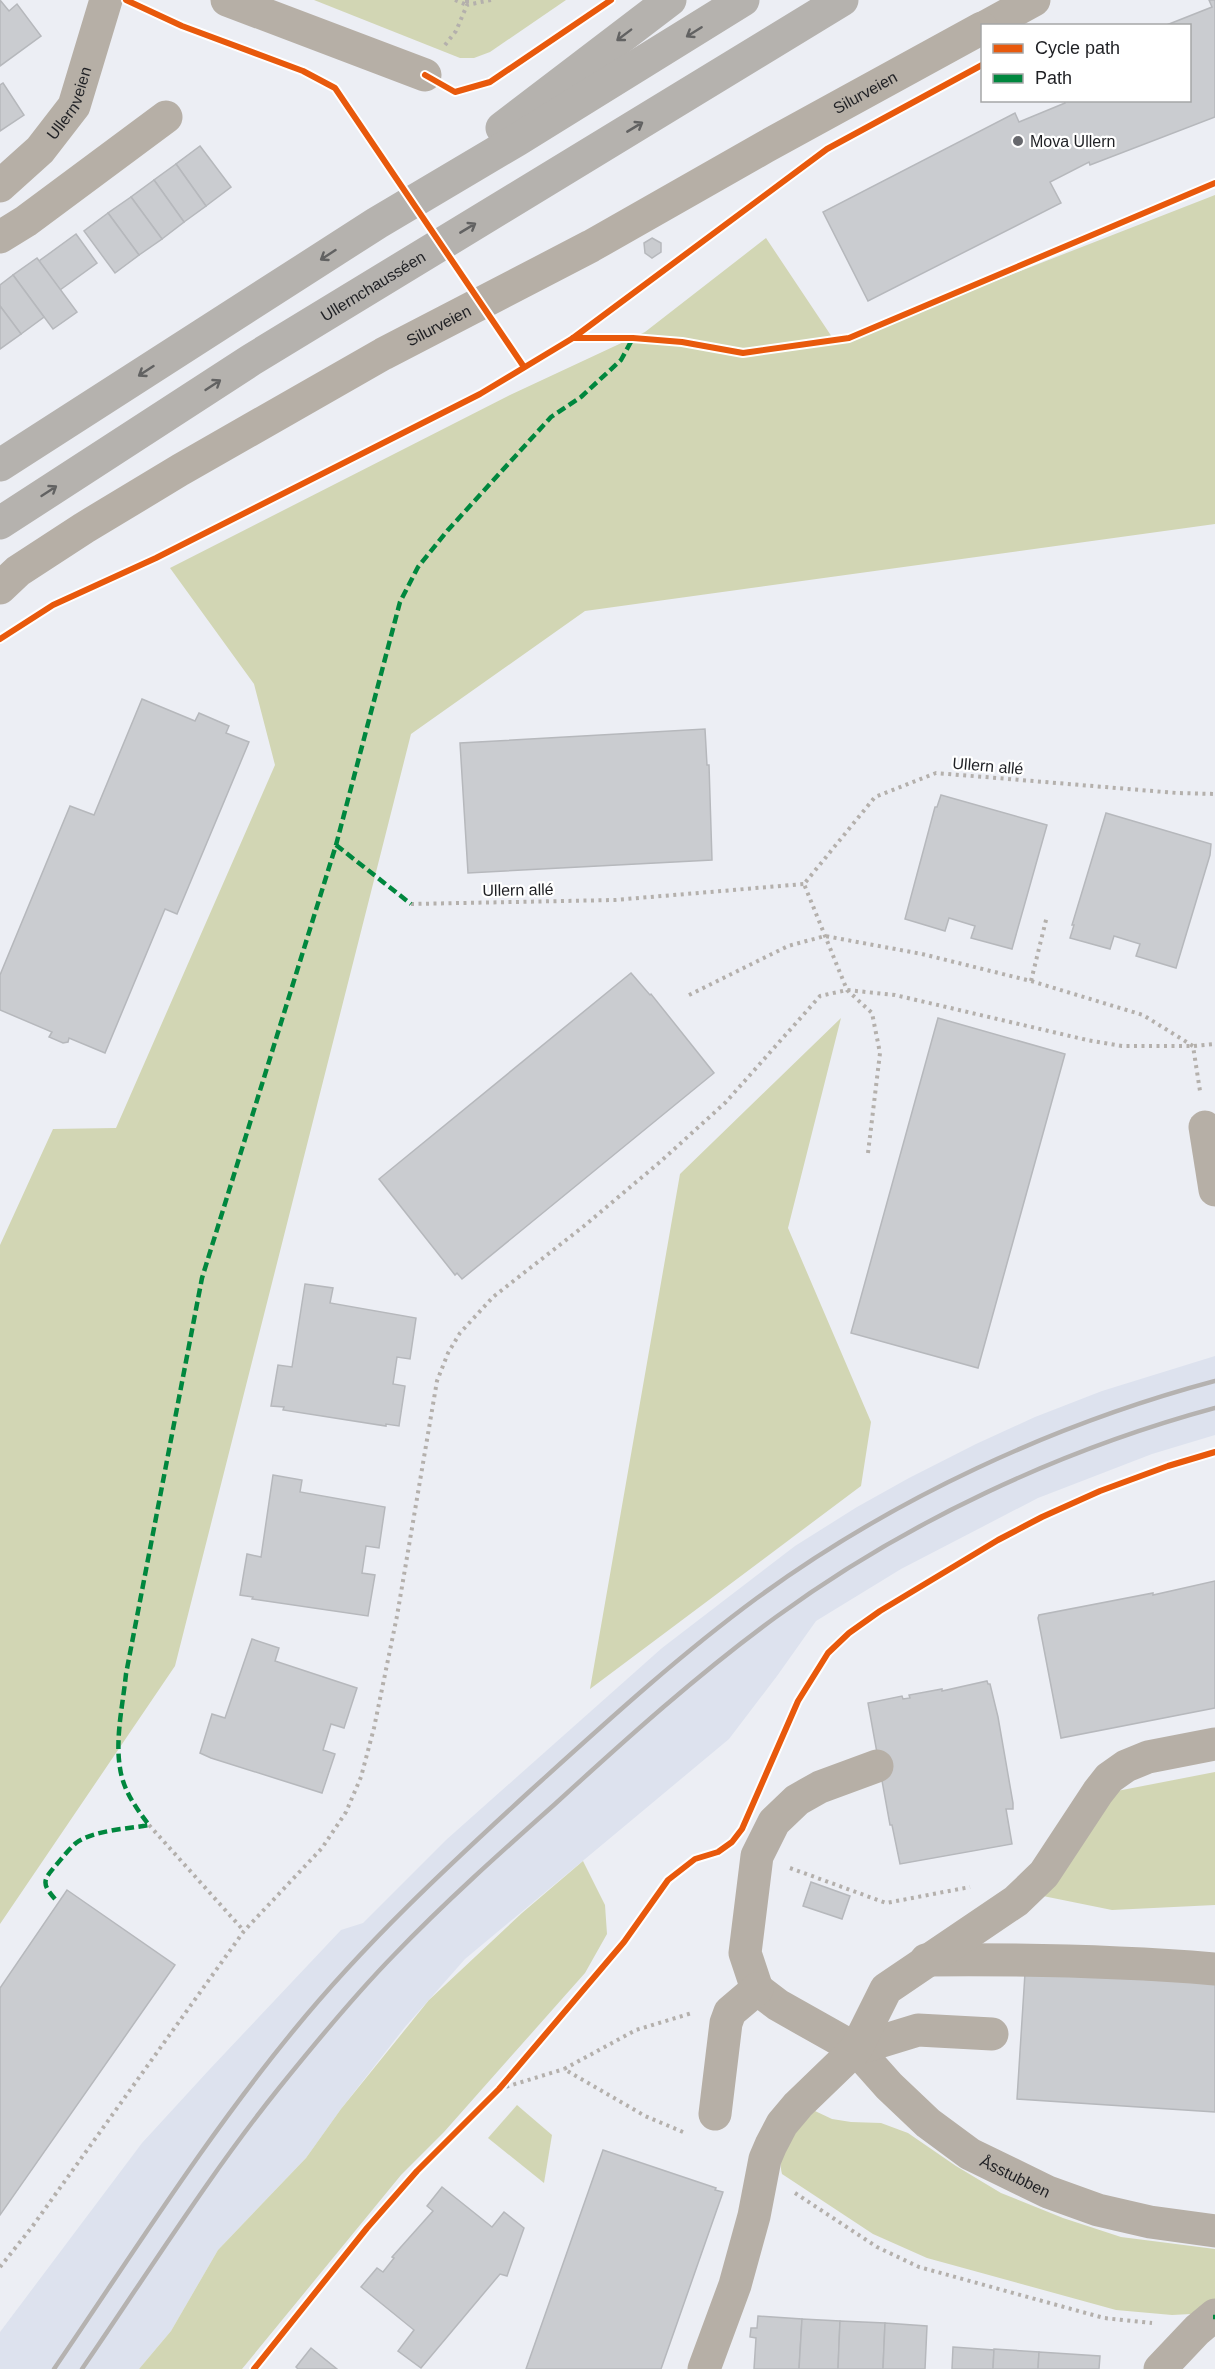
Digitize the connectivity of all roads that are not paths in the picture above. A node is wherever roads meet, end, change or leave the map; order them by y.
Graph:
1 (106, 0) edge
2 (227, 0) edge
3 (670, 0) edge
4 (743, 0) edge
5 (842, 0) edge
6 (863, 0) edge
7 (1034, 0) edge
8 (991, 24) edge
9 (981, 29) edge
10 (784, 36) junction
11 (425, 75) road end
12 (166, 117) dead end
13 (0, 186) edge
14 (377, 223) junction
15 (0, 237) edge
16 (0, 465) edge
17 (0, 523) edge
18 (0, 588) edge
19 (1205, 1127) road end
20 (1215, 1190) edge
21 (1215, 1744) edge
22 (877, 1766) dead end
23 (926, 1960) junction
24 (1215, 1969) edge
25 (757, 1989) junction
26 (992, 2034) dead end
27 (856, 2049) junction
28 (715, 2114) dead end
29 (1215, 2231) edge
30 (1206, 2323) edge
31 (704, 2369) edge
32 (1160, 2369) edge

1 - 13 street, Ullernveien
2 - 11 street
3 -> 14 highway
4 -> 14 highway
5 - 10 highway, Ullernchausséen
6 - 10 highway
7 - 8 street
9 - 18 street, Silurveien
17 -> 10 highway, Ullernchausséen
12 - 15 street
14 -> 16 highway
19 - 20 street
21 - 23 street
22 - 25 street
23 - 24 street
23 - 27 street
25 - 27 street, Åsstubben
25 - 28 street
26 - 27 street
27 - 29 street, Åsstubben
27 - 31 street
30 - 32 street

